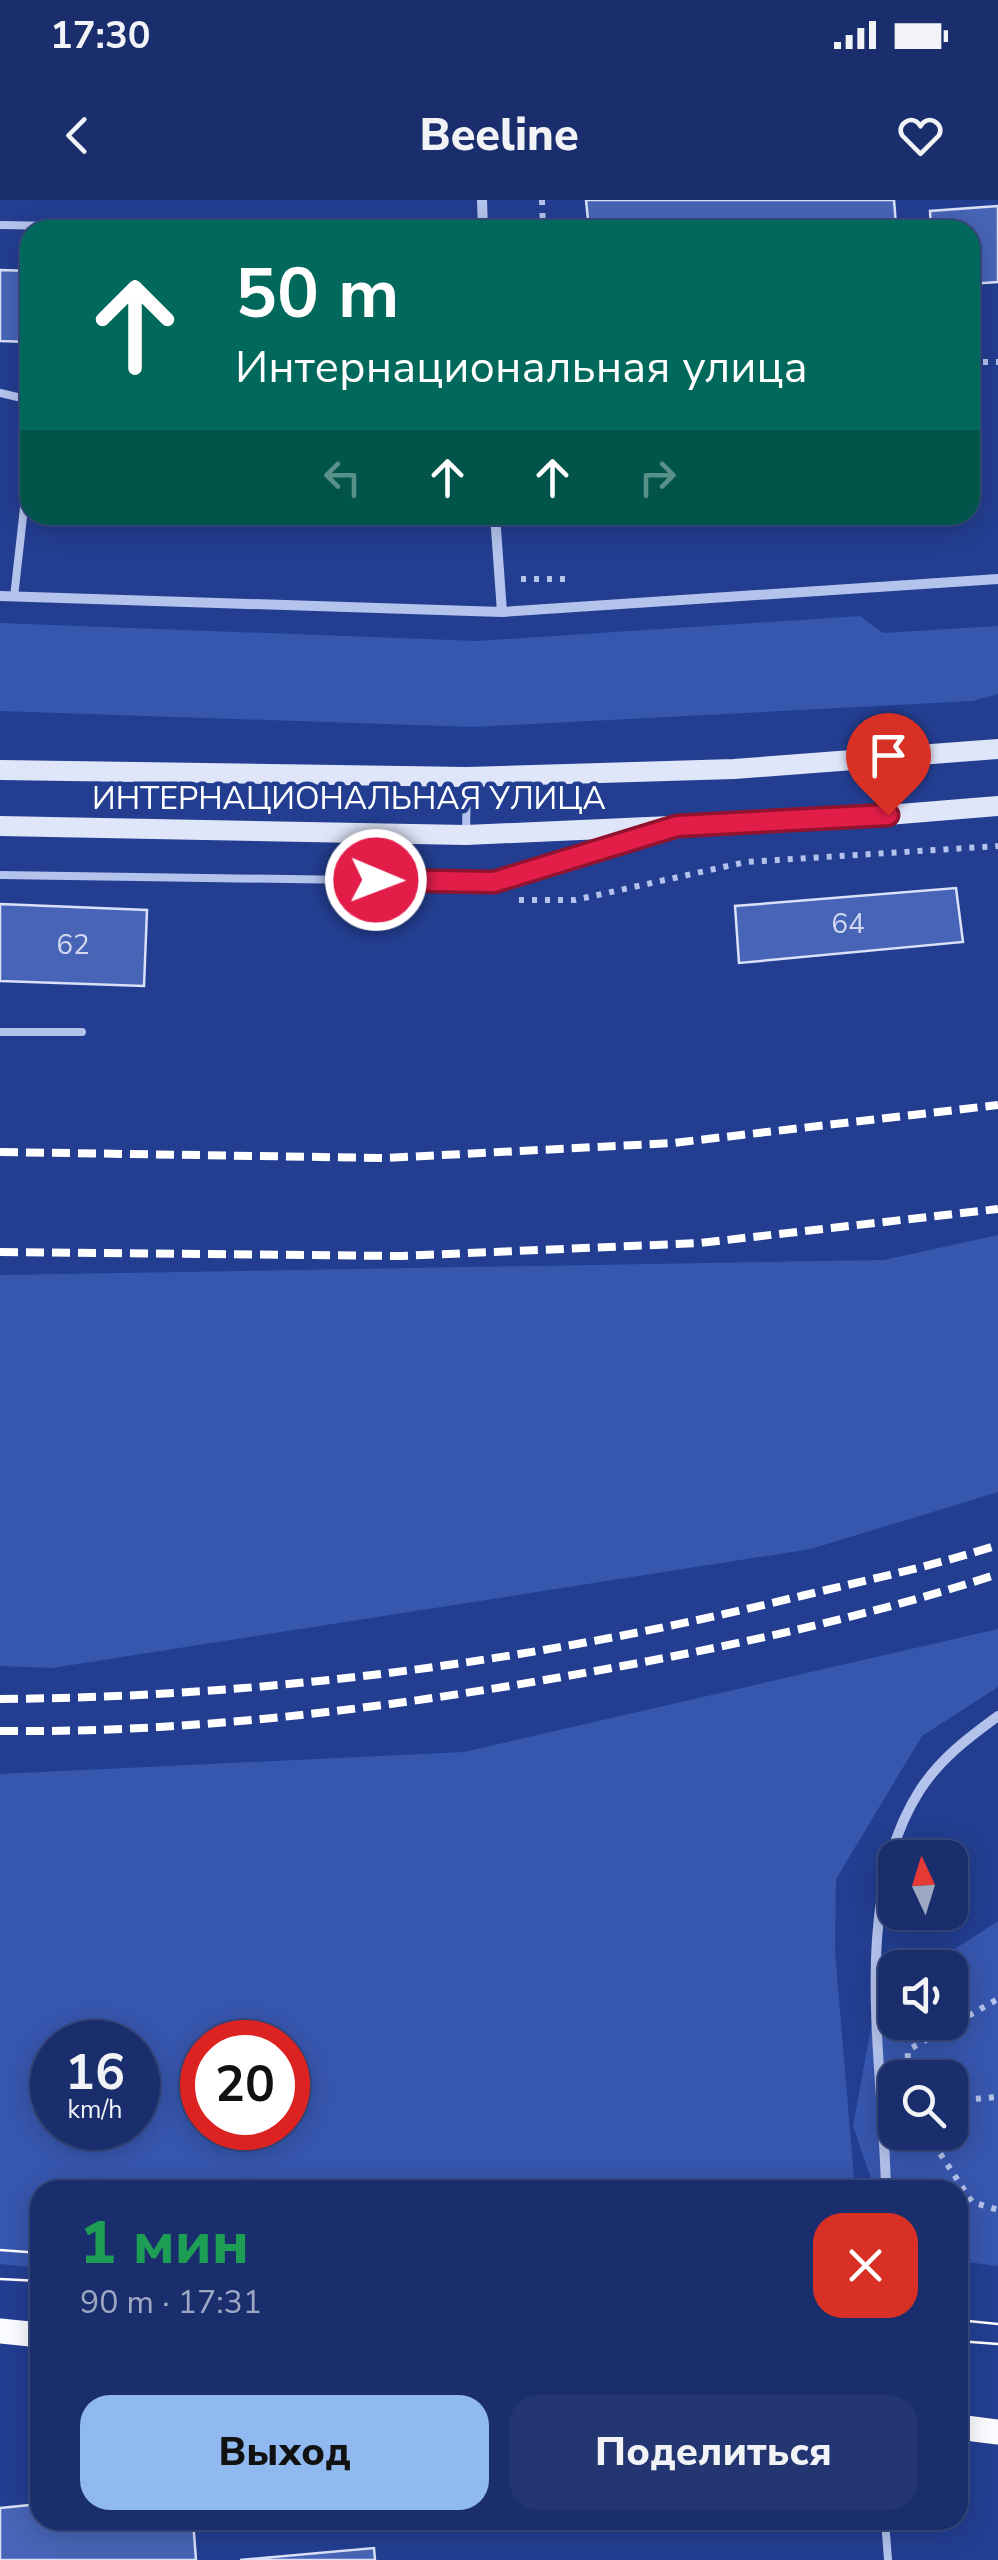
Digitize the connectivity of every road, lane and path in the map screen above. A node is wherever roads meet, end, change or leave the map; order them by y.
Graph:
1 (22, 525) edge
2 (496, 525) edge
3 (998, 579) edge
4 (0, 596) edge
5 (14, 597) junction
6 (502, 612) junction
7 (998, 749) edge
8 (0, 770) edge
9 (467, 778) junction
10 (998, 806) edge
11 (0, 826) edge
12 (677, 826) junction
13 (466, 835) junction
14 (998, 846) edge
15 (0, 875) edge
16 (515, 900) dead end
17 (0, 1032) edge
18 (82, 1032) dead end
19 (998, 1716) edge
20 (998, 1999) edge
21 (908, 2060) edge
22 (998, 2097) edge
23 (968, 2099) edge
24 (938, 2150) edge
25 (886, 2180) edge
26 (958, 2180) edge
27 (968, 2196) edge
28 (998, 2210) edge
29 (0, 2332) edge
30 (30, 2335) edge
31 (968, 2429) edge
32 (998, 2432) edge
33 (886, 2530) edge
34 (888, 2560) edge

1 - 5 lane
2 - 6 street
3 - 6 street
4 - 5 street
5 - 6 street
7 - 9 main road, ИНТЕРНАЦИОНАЛЬНАЯ УЛИЦА
8 - 9 main road, ИНТЕРНАЦИОНАЛЬНАЯ УЛИЦА
9 - 13 lane
10 - 12 main road, ИНТЕРНАЦИОНАЛЬНАЯ УЛИЦА
11 - 13 main road, ИНТЕРНАЦИОНАЛЬНАЯ УЛИЦА
12 - 13 main road, ИНТЕРНАЦИОНАЛЬНАЯ УЛИЦА
12 - 15 lane
14 - 16 path
17 - 18 lane
19 - 25 street
20 - 21 path
22 - 23 path
24 - 26 path
27 - 28 path
29 - 30 main road
31 - 32 main road
33 - 34 lane

